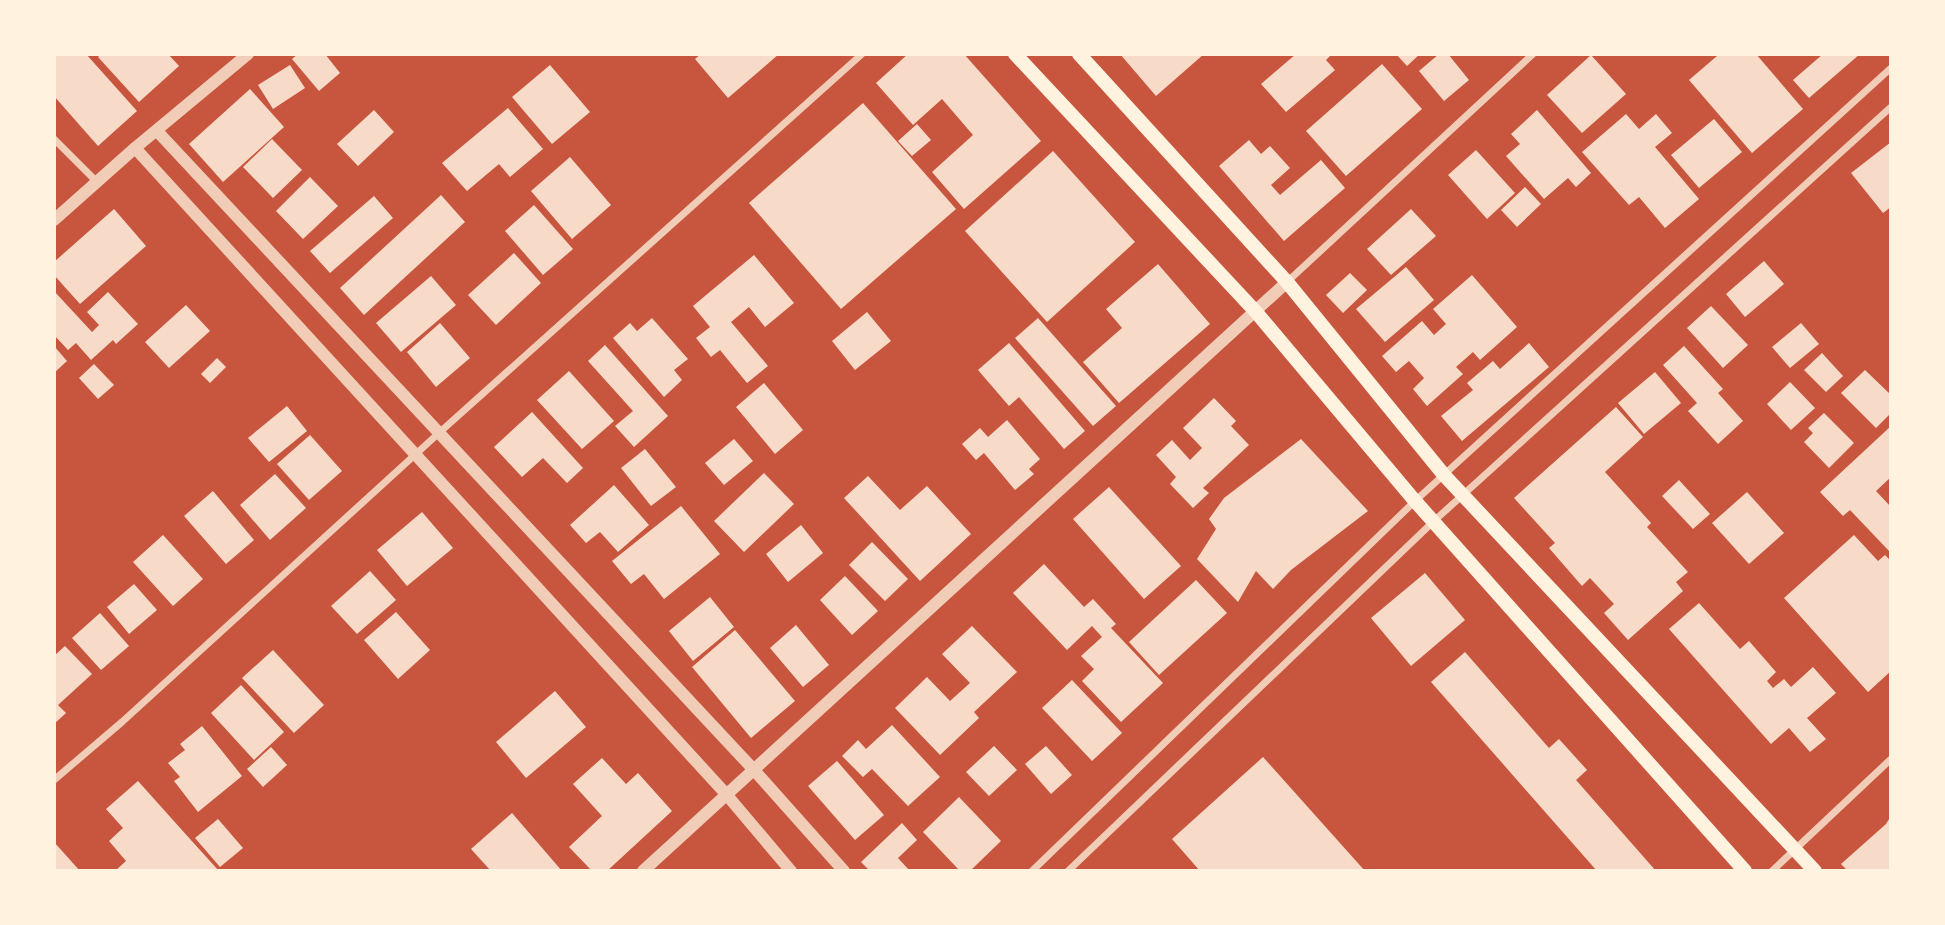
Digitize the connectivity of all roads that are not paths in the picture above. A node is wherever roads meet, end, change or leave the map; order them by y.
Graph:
1 (248, 54) edge
2 (862, 54) edge
3 (1016, 54) edge
4 (1079, 54) edge
5 (1533, 54) edge
6 (1891, 68) edge
7 (1891, 107) edge
8 (157, 131) junction
9 (54, 139) edge
10 (135, 148) junction
11 (97, 181) junction
12 (54, 220) edge
13 (1287, 282) junction
14 (1256, 312) junction
15 (440, 432) junction
16 (417, 455) junction
17 (1444, 475) junction
18 (1463, 495) junction
19 (1415, 501) junction
20 (1434, 521) junction
21 (1891, 759) edge
22 (754, 770) junction
23 (54, 780) edge
24 (726, 794) junction
25 (1796, 848) junction
26 (643, 871) edge
27 (791, 871) edge
28 (844, 871) edge
29 (1032, 871) edge
30 (1068, 871) edge
31 (1745, 871) edge
32 (1772, 871) edge
33 (1815, 871) edge

1 - 8 street
2 - 15 street
3 - 14 main road
4 - 13 main road
5 - 13 street
6 - 17 street
7 - 18 street
8 - 10 street
8 - 15 street
9 - 11 street
10 - 11 street
10 - 16 street
11 - 12 street
13 - 14 street
13 - 17 main road
14 - 19 main road
14 - 22 street
15 - 16 street
15 - 22 street
16 - 23 street
16 - 24 street
17 - 18 main road
17 - 19 street
18 - 20 street
18 - 25 main road
19 - 20 main road
19 - 29 street
20 - 30 street
20 - 31 main road
21 - 25 street
22 - 24 street
22 - 28 street
24 - 26 street
24 - 27 street
25 - 32 street
25 - 33 main road

